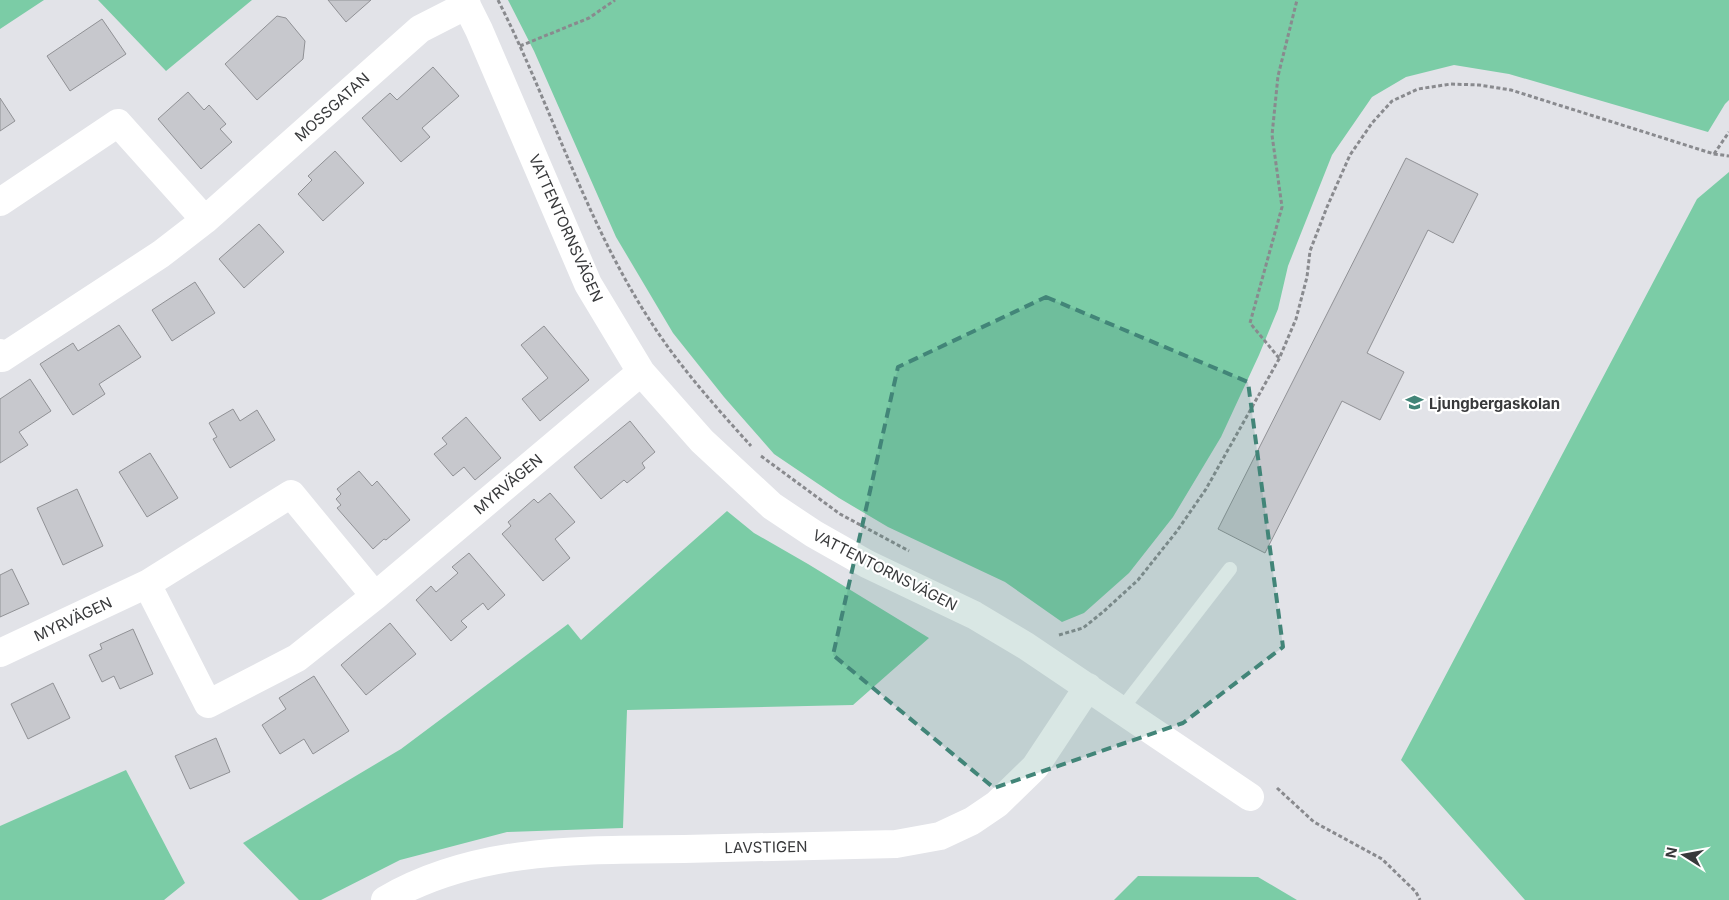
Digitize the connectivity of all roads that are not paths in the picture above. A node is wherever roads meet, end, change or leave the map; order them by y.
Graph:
1 (465, 3) edge
2 (0, 202) edge
3 (205, 220) junction
4 (0, 353) edge
5 (641, 372) junction
6 (1230, 568) dead end
7 (147, 584) junction
8 (375, 596) junction
9 (0, 653) edge
10 (1088, 688) junction
11 (1121, 710) junction
12 (1250, 797) dead end
13 (384, 900) edge

1 - 3 street, MOSSGATAN
1 - 5 street, VATTENTORNSVÄGEN
2 - 3 street
3 - 4 street, MOSSGATAN
5 - 8 street, MYRVÄGEN
5 - 10 street, VATTENTORNSVÄGEN
6 - 11 lane
7 - 8 street, MYRVÄGEN
7 - 8 street, MYRVÄGEN
7 - 9 street, MYRVÄGEN
10 - 11 street, VATTENTORNSVÄGEN
10 - 13 street, LAVSTIGEN
11 - 12 street, VATTENTORNSVÄGEN

